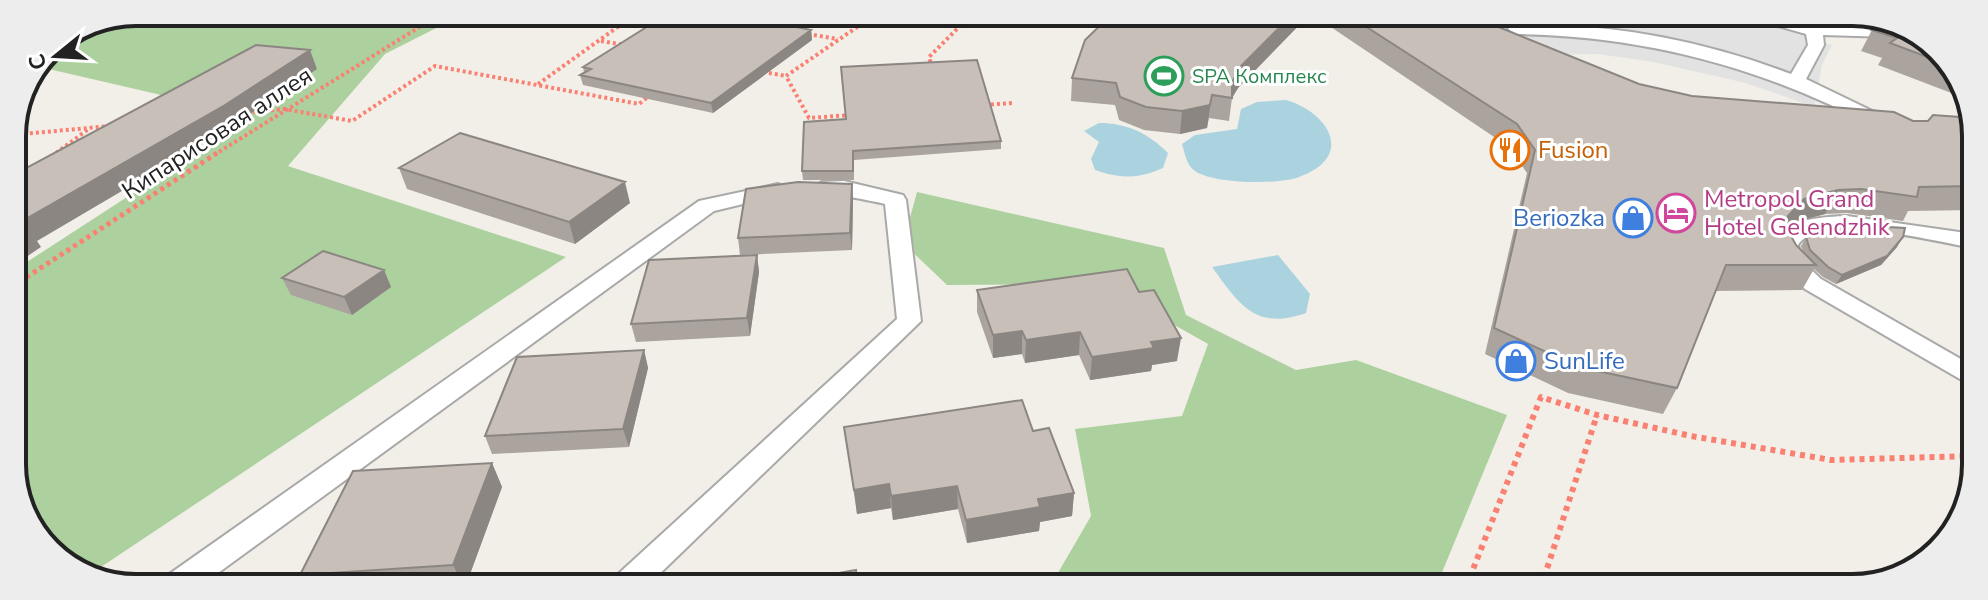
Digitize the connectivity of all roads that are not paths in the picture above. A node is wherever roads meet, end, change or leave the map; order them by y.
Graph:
1 (1793, 26) edge
2 (1516, 29) dead end
3 (1814, 31) junction
4 (1889, 33) edge
5 (1796, 81) junction
6 (1907, 137) edge
7 (1962, 243) edge
8 (1962, 371) edge
9 (193, 574) edge
10 (639, 574) edge

1 - 3 lane
2 - 5 lane
3 - 4 lane
3 - 5 lane
5 - 6 lane
7 - 8 lane
9 - 10 lane

